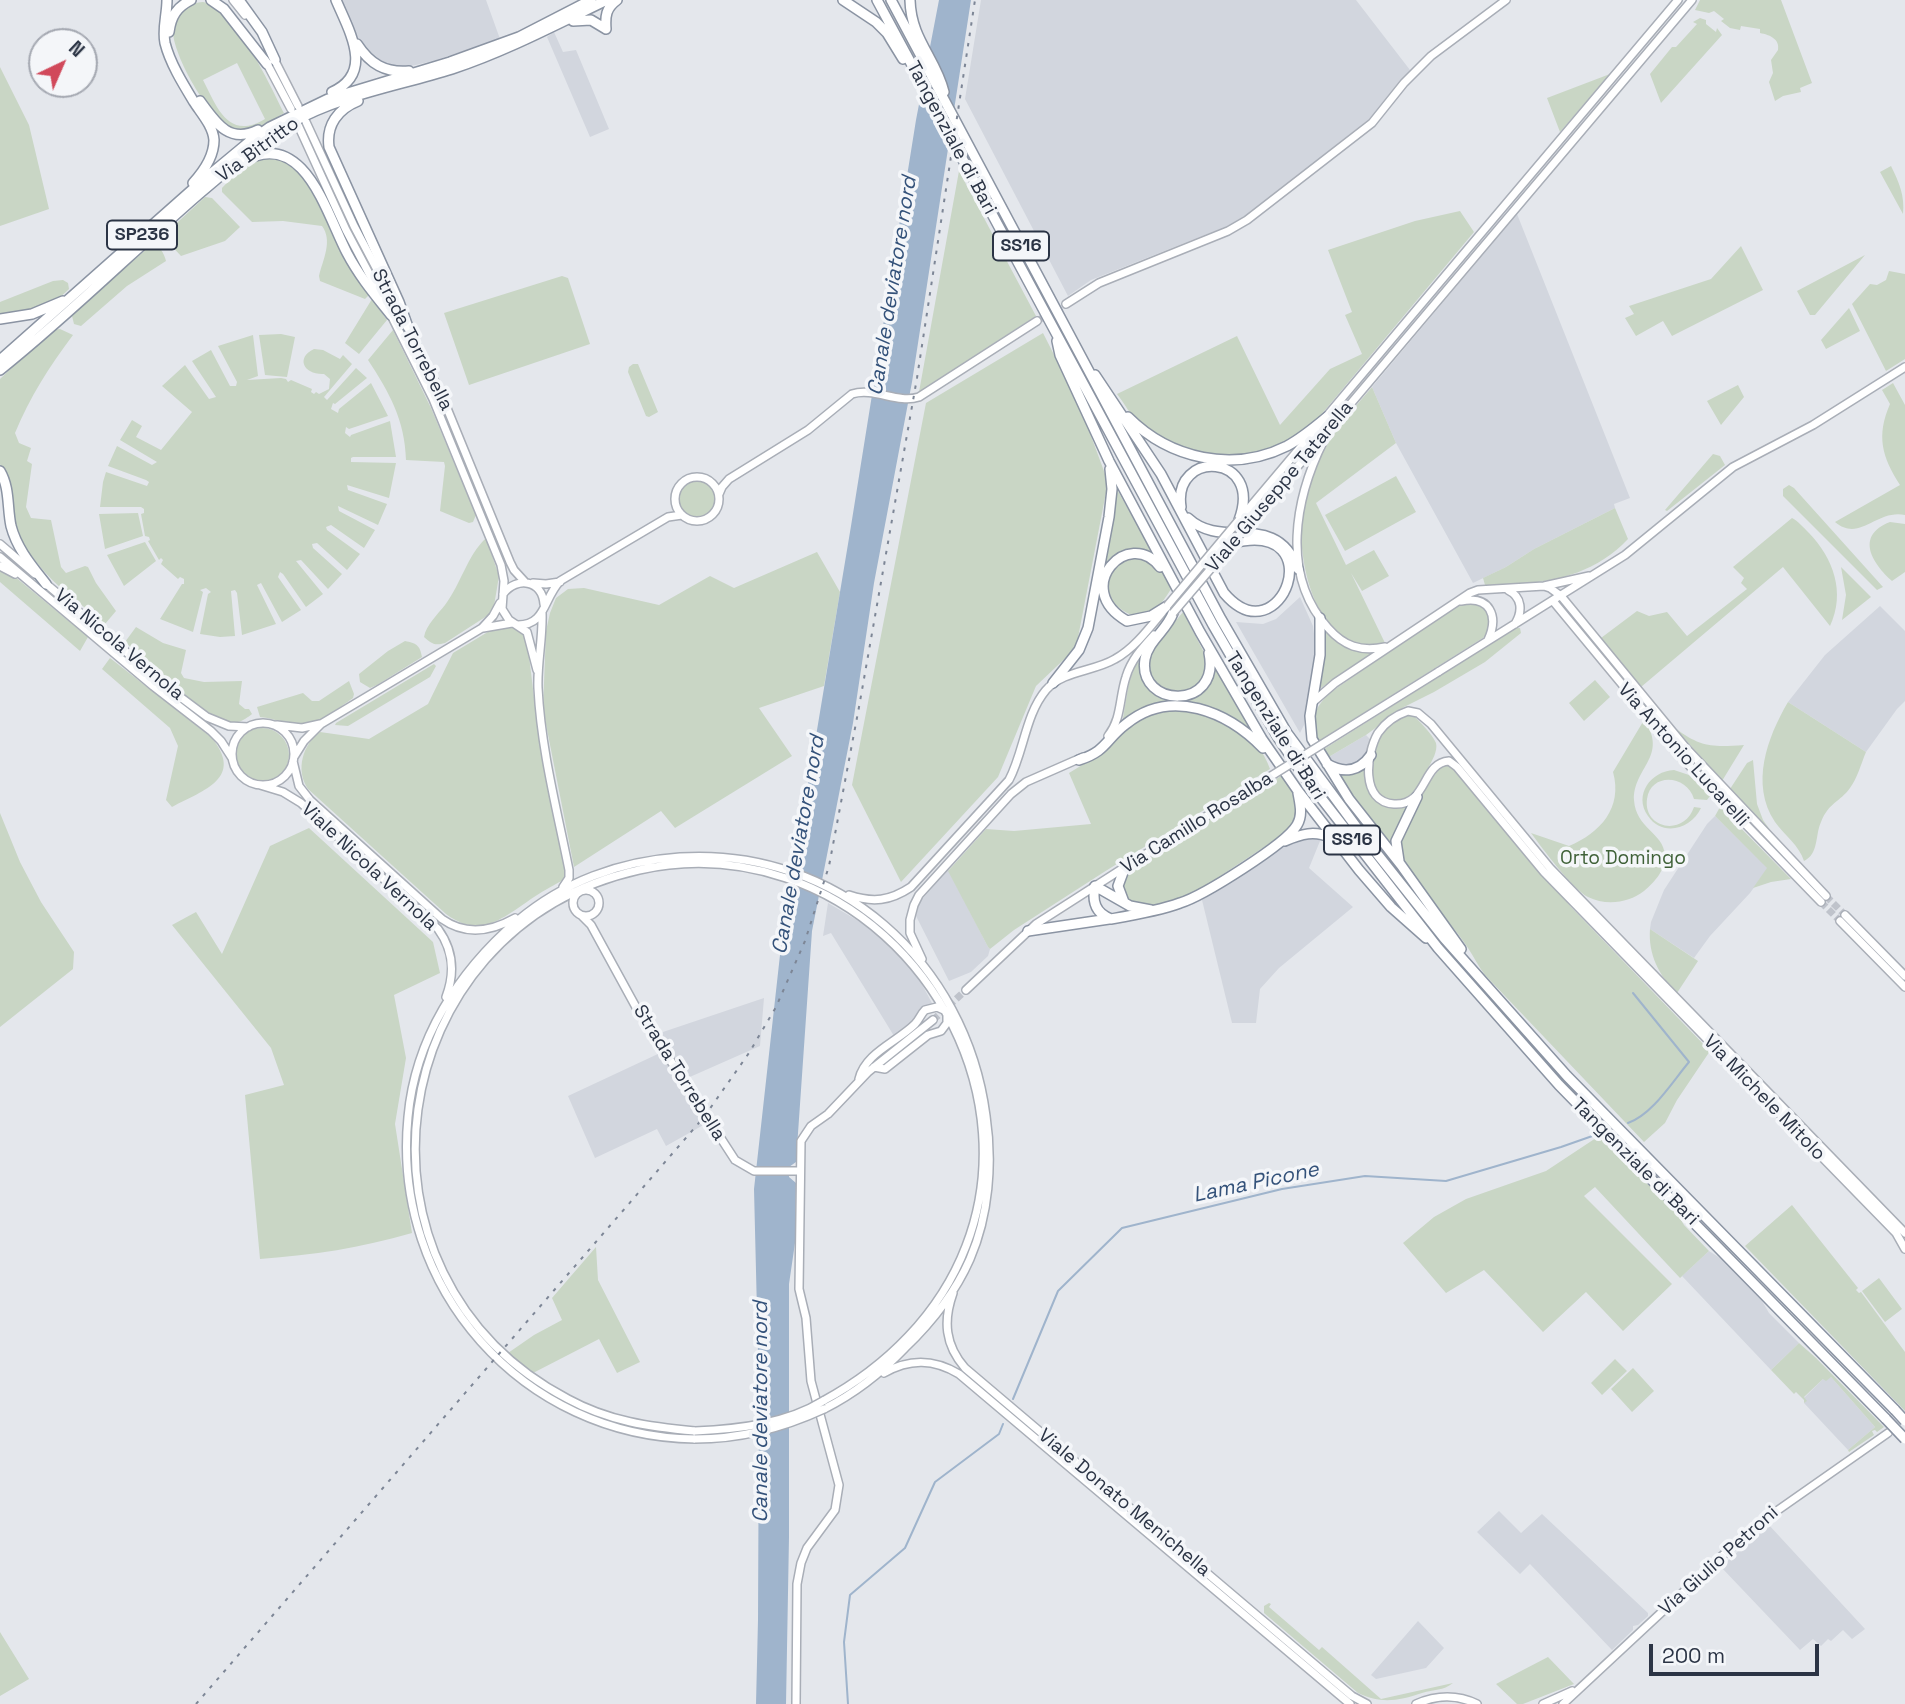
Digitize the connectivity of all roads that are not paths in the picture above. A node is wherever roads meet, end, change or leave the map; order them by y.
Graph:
1 (167, 0) edge
2 (191, 0) edge
3 (211, 0) edge
4 (222, 0) edge
5 (233, 0) edge
6 (239, 0) edge
7 (336, 0) edge
8 (591, 0) edge
9 (607, 0) edge
10 (617, 0) edge
11 (843, 0) edge
12 (877, 0) edge
13 (891, 0) edge
14 (910, 0) edge
15 (1506, 0) edge
16 (1678, 0) edge
17 (1692, 0) edge
18 (350, 34) junction
19 (532, 38) junction
20 (924, 57) junction
21 (271, 62) junction
22 (916, 72) junction
23 (423, 74) junction
24 (309, 106) junction
25 (293, 111) junction
26 (222, 174) junction
27 (144, 233) junction
28 (71, 298) junction
29 (1066, 304) tunnel mouth
30 (391, 315) junction
31 (0, 319) edge
32 (1037, 321) tunnel mouth
33 (408, 327) junction
34 (1056, 333) junction
35 (28, 347) junction
36 (1079, 356) junction
37 (0, 360) edge
38 (1905, 367) edge
39 (0, 370) edge
40 (0, 376) edge
41 (1113, 400) junction
42 (1327, 417) junction
43 (1330, 428) junction
44 (1109, 461) junction
45 (0, 471) edge
46 (729, 480) junction
47 (711, 483) junction
48 (719, 494) junction
49 (676, 502) junction
50 (1182, 513) junction
51 (681, 515) junction
52 (668, 517) junction
53 (1239, 520) junction
54 (1233, 543) junction
55 (0, 544) edge
56 (0, 557) edge
57 (0, 566) edge
58 (1298, 569) junction
59 (1593, 575) junction
60 (560, 581) junction
61 (527, 582) junction
62 (1175, 585) junction
63 (42, 586) junction
64 (1544, 586) junction
65 (1505, 589) junction
66 (1561, 596) junction
67 (501, 600) junction
68 (1553, 601) junction
69 (1457, 602) junction
70 (543, 609) junction
71 (1170, 610) junction
72 (1320, 618) junction
73 (516, 624) junction
74 (1514, 624) junction
75 (482, 628) junction
76 (1200, 632) junction
77 (1488, 641) junction
78 (1389, 646) junction
79 (126, 658) junction
80 (537, 670) junction
81 (1053, 683) junction
82 (1313, 702) junction
83 (321, 724) junction
84 (272, 725) junction
85 (248, 727) junction
86 (1371, 755) junction
87 (232, 758) junction
88 (293, 759) junction
89 (1079, 760) junction
90 (1276, 761) junction
91 (1324, 762) junction
92 (260, 785) junction
93 (1298, 791) junction
94 (1417, 797) junction
95 (1334, 840) junction
96 (1277, 844) junction
97 (688, 856) junction
98 (738, 858) junction
99 (711, 863) junction
100 (1401, 865) junction
101 (1125, 867) junction
102 (569, 870) junction
103 (588, 881) junction
104 (1095, 886) junction
105 (561, 890) junction
106 (580, 892) junction
107 (840, 892) junction
108 (569, 894) junction
109 (1124, 902) junction
110 (534, 906) junction
111 (1151, 910) junction
112 (593, 914) junction
113 (582, 916) junction
114 (1843, 918) tunnel mouth
115 (1111, 919) junction
116 (591, 925) junction
117 (1028, 931) junction
118 (1438, 948) junction
119 (1621, 948) junction
120 (1881, 957) junction
121 (1469, 967) junction
122 (927, 969) junction
123 (1905, 976) edge
124 (1905, 987) edge
125 (966, 990) tunnel mouth
126 (947, 1011) junction
127 (440, 1012) junction
128 (933, 1020) tunnel mouth
129 (874, 1067) junction
130 (859, 1080) junction
131 (989, 1144) junction
132 (982, 1164) junction
133 (800, 1171) junction
134 (987, 1189) junction
135 (1902, 1230) edge
136 (1904, 1244) edge
137 (965, 1269) junction
138 (436, 1278) junction
139 (465, 1310) junction
140 (476, 1338) junction
141 (962, 1371) junction
142 (860, 1389) junction
143 (821, 1405) junction
144 (1905, 1421) edge
145 (1888, 1433) dead end
146 (695, 1435) junction
147 (1905, 1439) edge
148 (1103, 1490) junction
149 (1582, 1686) junction
150 (796, 1704) edge
151 (1350, 1704) edge
152 (1367, 1704) edge
153 (1416, 1704) edge
154 (1477, 1704) edge
155 (1543, 1704) edge
156 (1563, 1704) edge

1 - 27 highway
2 - 25 highway
3 - 21 highway
4 - 21 main road
5 - 21 main road
6 - 21 highway
7 - 18 highway
8 - 23 highway, Via Bitritto / SP236
9 - 19 highway, Via Bitritto / SP236
10 - 19 highway
11 - 22 highway
12 - 22 highway, Tangenziale di Bari / SS16
13 - 20 highway, Tangenziale di Bari
14 - 20 highway
15 - 29 main road
16 - 42 main road, Viale Giuseppe Tatarella
17 - 43 main road, Viale Giuseppe Tatarella
18 - 23 highway
18 - 24 highway
19 - 23 highway, Via Bitritto / SP236
20 - 36 highway, Tangenziale di Bari / SS16
21 - 25 main road
22 - 34 highway, Tangenziale di Bari / SS16
23 - 24 highway, Via Bitritto / SP236
23 - 26 highway, Via Bitritto / SP236
23 - 33 highway
24 - 25 highway, Via Bitritto / SP236
25 - 27 highway, Via Bitritto / SP236
26 - 30 highway
26 - 35 highway, Via Bitritto / SP236
27 - 28 highway, Via Bitritto / SP236
28 - 31 highway
28 - 37 highway, Via Bitritto / SP236
30 - 33 main road, Strada Torrebella
30 - 67 main road, Strada Torrebella
32 - 46 main road
33 - 61 main road, Strada Torrebella
34 - 44 highway
34 - 118 highway, Tangenziale di Bari / SS16
35 - 39 highway, Via Bitritto / SP236
35 - 40 highway
36 - 41 highway, SS16
36 - 121 highway, Tangenziale di Bari / SS16
38 - 59 main road, Via Camillo Rosalba
41 - 42 highway
41 - 50 highway, SS16
42 - 53 main road, Viale Giuseppe Tatarella
43 - 54 main road, Viale Giuseppe Tatarella, bridge
43 - 58 main road
44 - 62 highway
44 - 81 highway
45 - 63 highway
46 - 47 main road
46 - 48 main road
47 - 48 main road
47 - 49 main road
48 - 51 main road
49 - 51 main road
49 - 52 main road
50 - 53 highway
50 - 54 highway, SS16
50 - 58 highway
51 - 52 main road
52 - 60 main road
53 - 71 main road, Viale Giuseppe Tatarella, bridge
54 - 71 main road, Viale Giuseppe Tatarella, bridge
55 - 63 main road, Via Nicola Vernola
56 - 63 main road, Via Nicola Vernola
57 - 63 main road
58 - 72 main road
59 - 64 main road
59 - 66 main road, Via Camillo Rosalba
60 - 61 main road
60 - 70 main road
61 - 67 main road
61 - 70 main road
62 - 71 highway
62 - 76 highway
63 - 79 main road, Via Nicola Vernola
64 - 65 main road
64 - 66 main road
65 - 69 main road
65 - 74 main road
66 - 68 main road, Via Camillo Rosalba
66 - 68 main road, Via Antonio Lucarelli
67 - 73 main road
67 - 75 main road
68 - 74 main road, Via Camillo Rosalba
69 - 77 main road
69 - 78 main road
70 - 73 main road
70 - 80 main road
71 - 76 highway
71 - 81 main road, Viale Giuseppe Tatarella
71 - 89 main road, Viale Giuseppe Tatarella
72 - 78 main road
72 - 82 highway
73 - 75 main road
73 - 80 main road
74 - 77 main road, Via Camillo Rosalba
75 - 83 main road
76 - 90 highway
77 - 101 main road, Via Camillo Rosalba, bridge
78 - 82 main road
79 - 85 main road, Via Nicola Vernola
79 - 87 main road, Via Nicola Vernola
80 - 102 main road
81 - 107 main road
82 - 91 highway
83 - 84 main road
83 - 88 main road
84 - 85 main road
84 - 88 main road
85 - 87 main road
86 - 91 highway
86 - 94 main road
86 - 119 main road
87 - 92 main road
88 - 92 main road
88 - 110 main road, Viale Nicola Vernola
89 - 90 highway
89 - 122 main road, Viale Giuseppe Tatarella
90 - 93 highway
91 - 100 highway
92 - 127 main road, Viale Nicola Vernola
93 - 95 highway
93 - 96 highway
94 - 100 highway
94 - 119 main road
95 - 96 highway
95 - 118 highway
96 - 111 highway
97 - 98 main road
97 - 99 main road
97 - 103 main road
98 - 99 main road
98 - 107 main road
99 - 103 main road
99 - 126 main road
100 - 121 highway
101 - 104 main road, Via Camillo Rosalba
101 - 109 highway
102 - 103 main road
102 - 105 main road
103 - 105 main road
103 - 106 main road
103 - 108 main road
104 - 109 highway
104 - 115 highway
104 - 117 main road, Via Camillo Rosalba
105 - 110 main road
106 - 108 main road
106 - 112 main road
106 - 113 main road
107 - 122 main road
108 - 139 main road
109 - 111 highway
110 - 127 main road
111 - 115 highway
112 - 113 main road
112 - 116 main road
113 - 116 main road, Strada Torrebella
114 - 120 main road
115 - 117 highway
116 - 133 main road, Strada Torrebella
117 - 125 main road, Via Camillo Rosalba
118 - 147 highway, Tangenziale di Bari / SS16, bridge
119 - 135 main road, Via Michele Mitolo
120 - 123 main road
120 - 124 main road
121 - 144 highway, Tangenziale di Bari / SS16, bridge
122 - 131 main road
126 - 129 main road
126 - 130 main road
126 - 132 main road
127 - 138 main road
128 - 129 main road
129 - 130 main road
130 - 133 main road
131 - 132 main road
131 - 134 main road
132 - 134 main road
132 - 143 main road
133 - 150 main road
134 - 137 main road
135 - 136 main road, Via Michele Mitolo
137 - 141 main road, Viale Donato Menichella
137 - 142 main road
138 - 139 main road
138 - 140 main road
139 - 140 main road
139 - 146 main road
140 - 146 main road
141 - 142 main road, Viale Donato Menichella
141 - 148 main road, Viale Donato Menichella
142 - 143 main road
143 - 146 main road, bridge
143 - 146 main road, bridge
145 - 149 main road, Via Giulio Petroni
148 - 151 main road, Viale Donato Menichella
148 - 152 main road, Viale Donato Menichella
149 - 155 main road
149 - 156 main road, Via Giulio Petroni
153 - 154 main road

